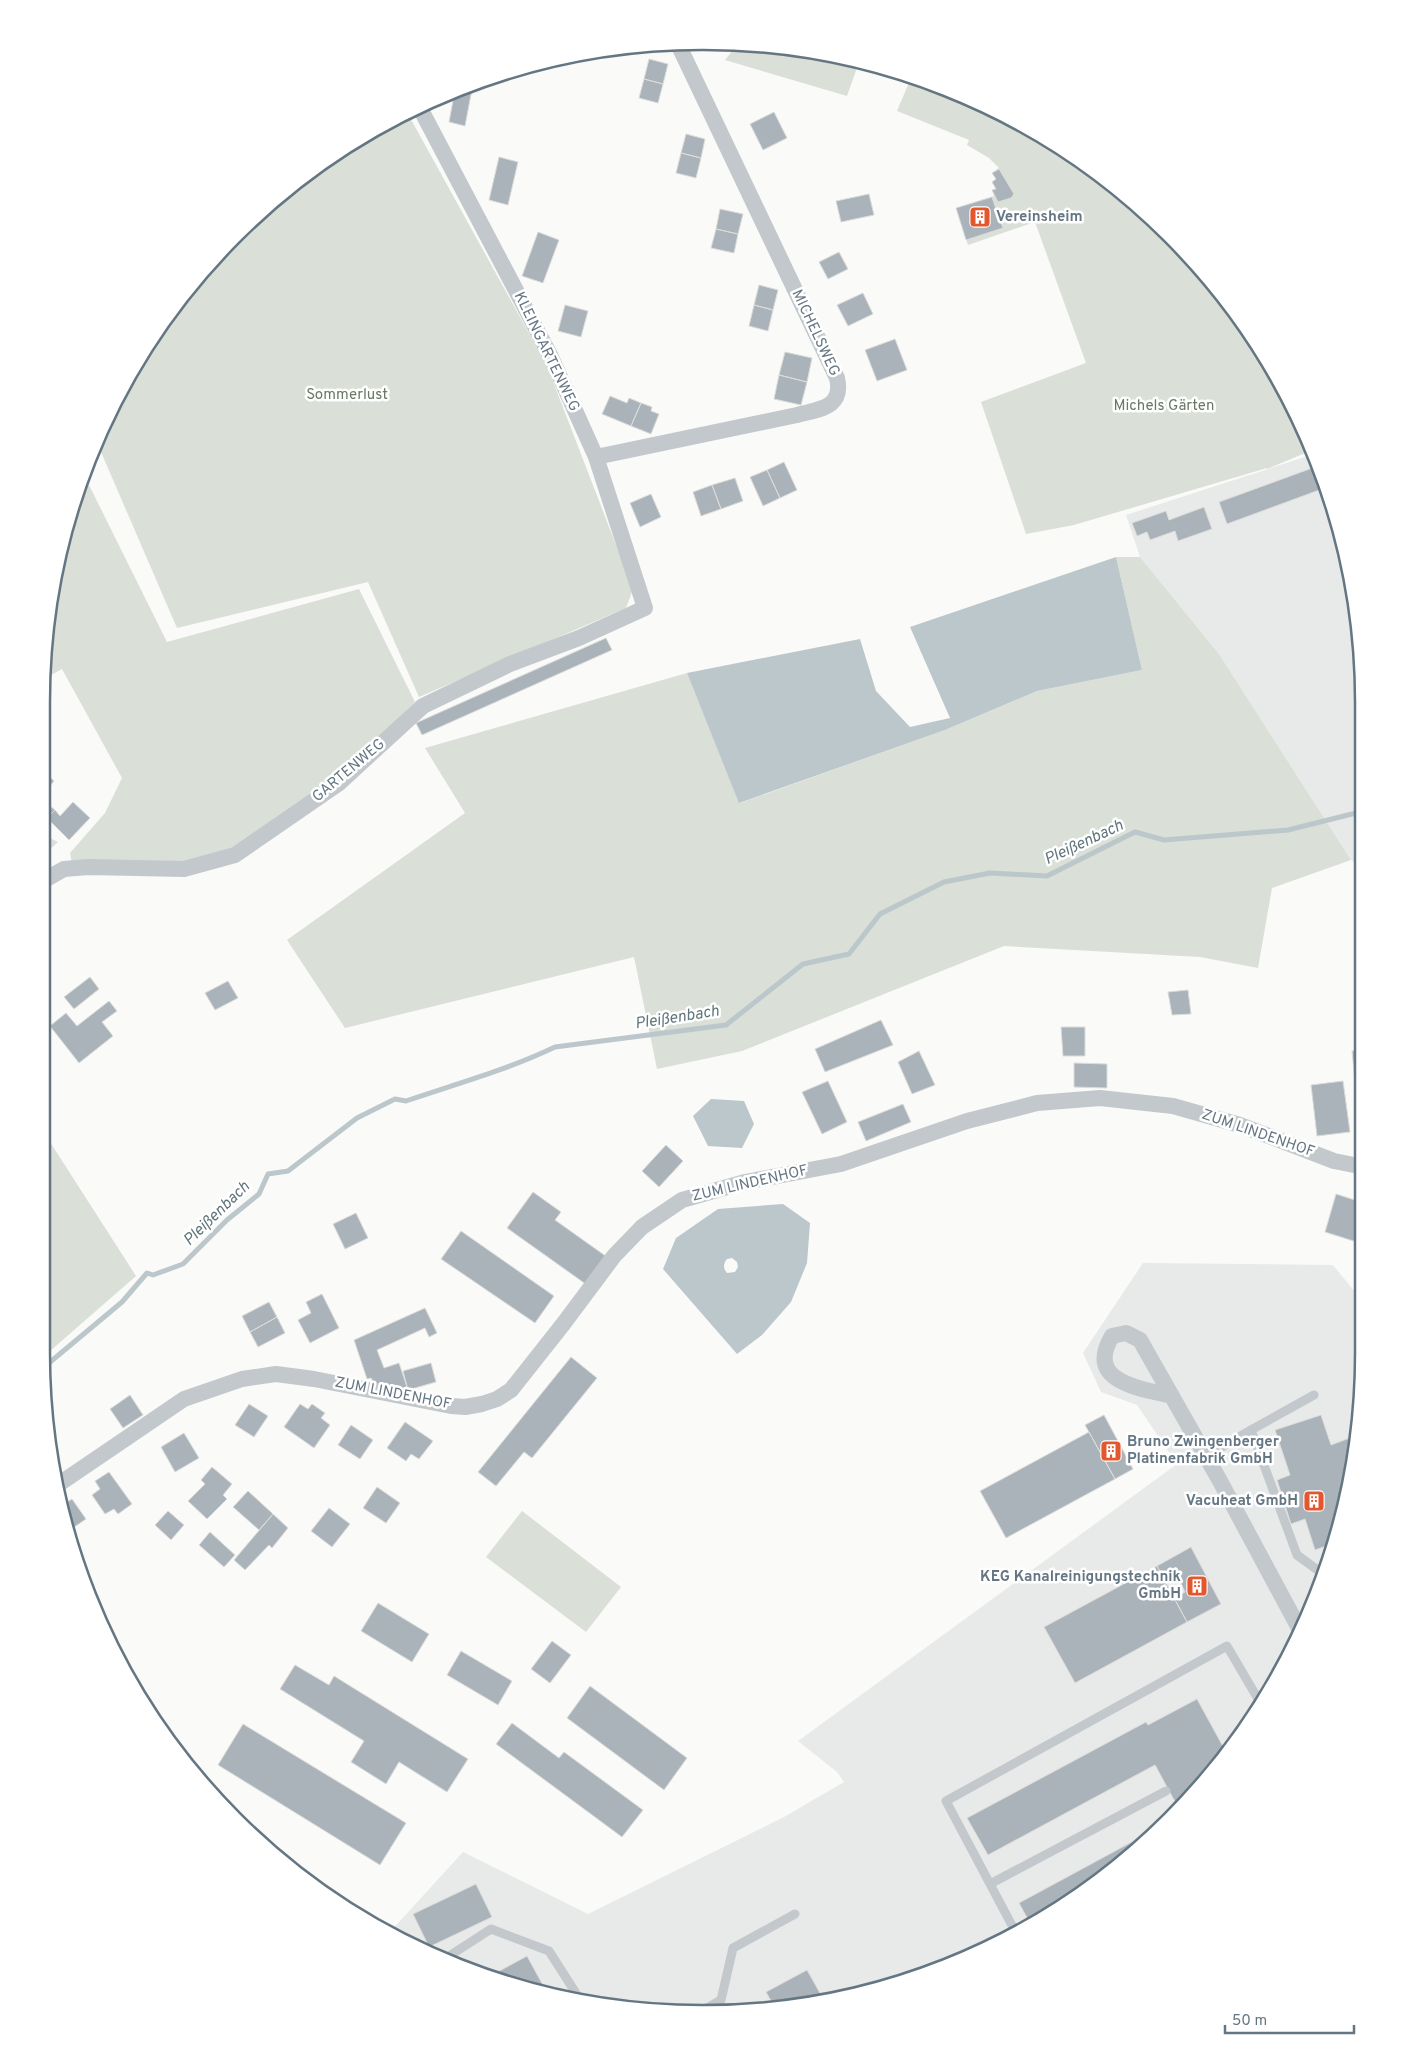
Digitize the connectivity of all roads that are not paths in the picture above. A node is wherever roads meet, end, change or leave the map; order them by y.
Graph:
1 (681, 50) edge
2 (423, 113) edge
3 (596, 457) junction
4 (645, 608) joint
5 (50, 877) edge
6 (1355, 1165) edge
7 (1172, 1396) dead end
8 (1314, 1396) dead end
9 (1251, 1430) junction
10 (1210, 1453) junction
11 (63, 1481) edge
12 (1317, 1570) edge
13 (1296, 1622) edge
14 (1257, 1697) edge
15 (1166, 1791) dead end
16 (990, 1884) junction
17 (795, 1914) dead end
18 (1013, 1927) edge
19 (452, 1954) edge
20 (575, 1992) edge
21 (713, 2005) edge

1 - 3 street, MICHELSWEG
2 - 3 street, KLEINGARTENWEG
3 - 4 street, KLEINGARTENWEG
4 - 5 street, GARTENWEG
6 - 11 street, ZUM LINDENHOF
7 - 10 street
8 - 9 lane
9 - 10 lane
9 - 12 lane
10 - 13 street
14 - 16 lane
15 - 16 lane
16 - 18 lane
17 - 21 lane
19 - 20 lane

